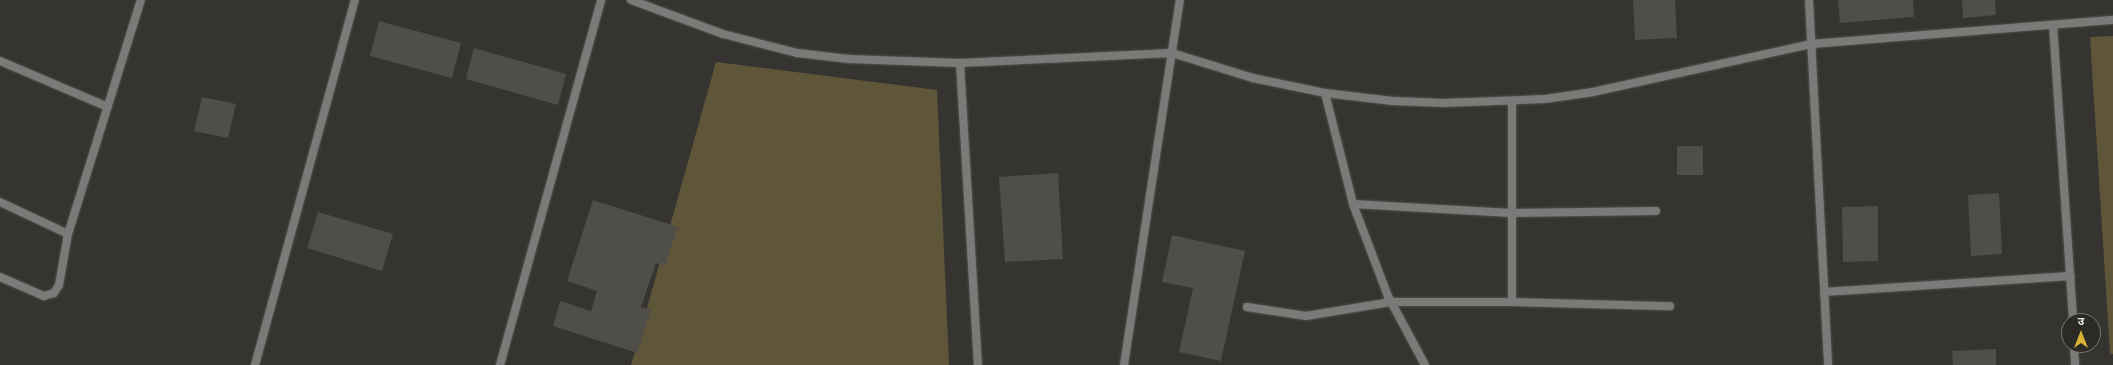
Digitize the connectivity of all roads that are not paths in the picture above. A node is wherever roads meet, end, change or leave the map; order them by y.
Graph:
1 (141, 0) edge
2 (355, 0) edge
3 (601, 0) edge
4 (631, 0) edge
5 (1180, 0) edge
6 (1809, 0) edge
7 (2113, 20) edge
8 (2053, 25) junction
9 (1812, 44) junction
10 (1172, 53) junction
11 (0, 61) edge
12 (960, 63) junction
13 (1325, 93) junction
14 (1512, 101) junction
15 (108, 107) junction
16 (0, 202) edge
17 (1353, 204) junction
18 (1656, 211) dead end
19 (1511, 213) junction
20 (68, 234) junction
21 (2070, 276) junction
22 (0, 278) edge
23 (1824, 292) junction
24 (1391, 302) junction
25 (1512, 302) junction
26 (1670, 306) dead end
27 (1247, 307) dead end
28 (2072, 313) edge
29 (2075, 353) edge
30 (255, 365) edge
31 (500, 365) edge
32 (978, 365) edge
33 (1124, 365) edge
34 (1425, 365) edge
35 (1828, 365) edge
36 (2076, 365) edge

1 - 15 street
2 - 30 street
3 - 31 street
4 - 12 street
5 - 10 street
6 - 9 street
7 - 8 street
8 - 9 street
8 - 21 street
9 - 14 street
9 - 23 street
10 - 12 street
10 - 13 street
10 - 33 street
11 - 15 street
12 - 32 street
13 - 14 street
13 - 17 street
14 - 19 street
15 - 20 street
16 - 20 street
17 - 19 street
17 - 24 street
18 - 19 street
19 - 25 street
20 - 22 street
21 - 23 street
21 - 28 street
23 - 35 street
24 - 25 street
24 - 27 street
24 - 34 street
25 - 26 street
29 - 36 street

